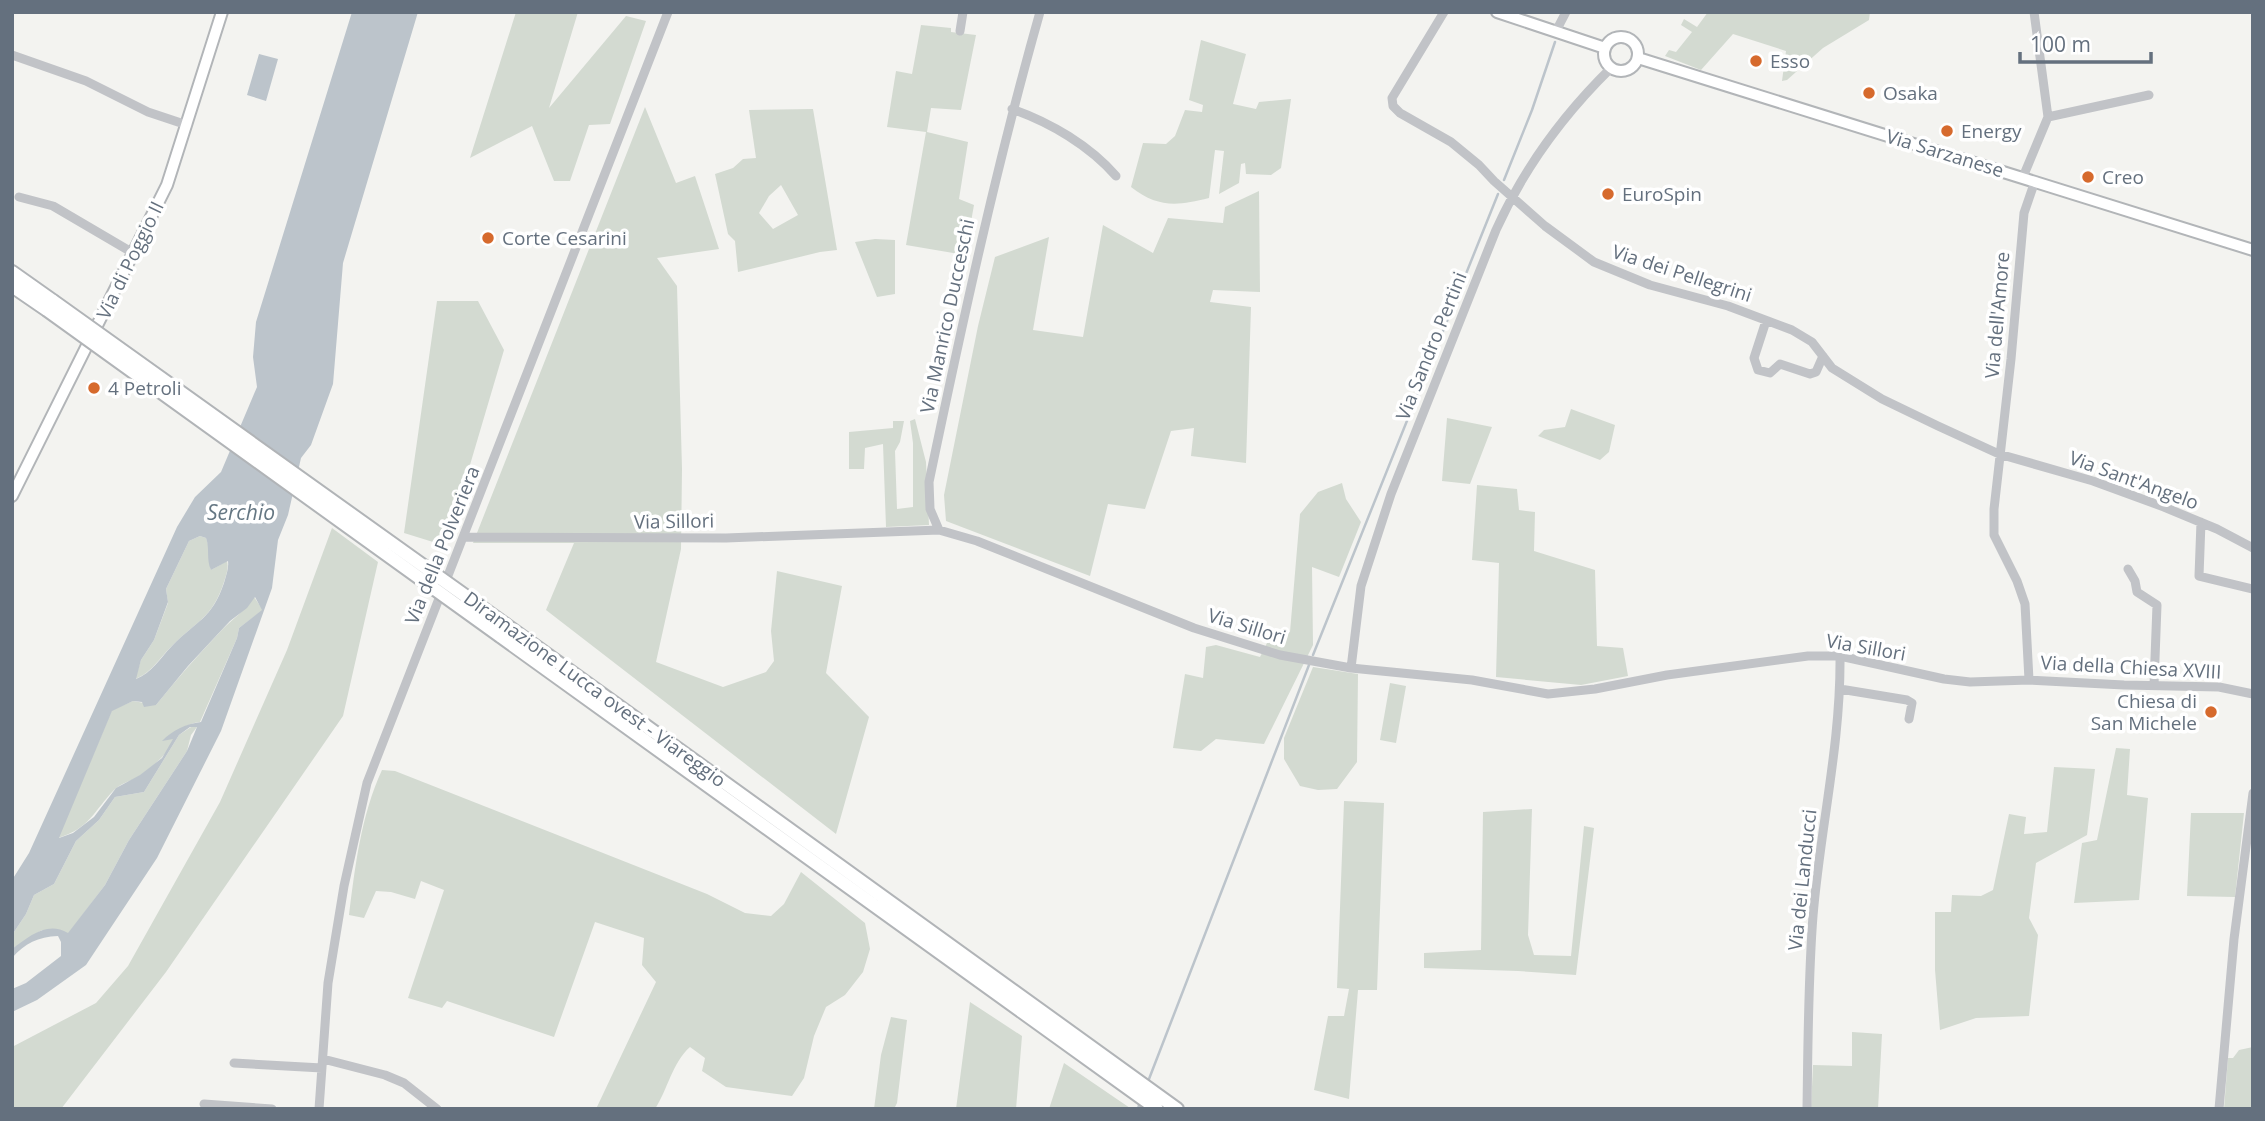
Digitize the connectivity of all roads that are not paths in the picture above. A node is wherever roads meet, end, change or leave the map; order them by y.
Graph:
1 (222, 12) edge
2 (668, 12) edge
3 (963, 12) edge
4 (1040, 12) edge
5 (1444, 12) edge
6 (1496, 12) edge
7 (1566, 12) edge
8 (2034, 12) edge
9 (960, 31) dead end
10 (1556, 31) junction
11 (1605, 48) junction
12 (12, 55) edge
13 (1637, 58) junction
14 (1611, 68) junction
15 (2149, 95) dead end
16 (1012, 109) junction
17 (2048, 117) junction
18 (187, 125) junction
19 (1116, 176) dead end
20 (2029, 179) junction
21 (1511, 196) junction
22 (19, 197) dead end
23 (2253, 250) edge
24 (133, 253) junction
25 (12, 272) edge
26 (12, 286) edge
27 (50, 305) junction
28 (1766, 321) junction
29 (1823, 356) junction
30 (1999, 454) junction
31 (12, 470) edge
32 (25, 472) junction
33 (12, 496) edge
34 (2201, 522) junction
35 (939, 530) junction
36 (464, 537) junction
37 (2253, 548) edge
38 (2128, 569) dead end
39 (2253, 589) edge
40 (503, 630) junction
41 (1840, 656) junction
42 (1351, 668) junction
43 (2029, 680) junction
44 (2154, 685) junction
45 (1840, 689) junction
46 (2253, 694) edge
47 (1909, 719) dead end
48 (2253, 793) edge
49 (234, 1063) dead end
50 (323, 1064) junction
51 (204, 1104) dead end
52 (272, 1109) edge
53 (319, 1109) edge
54 (437, 1109) edge
55 (1157, 1109) edge
56 (1177, 1109) edge
57 (1807, 1109) edge
58 (2218, 1109) edge

1 - 18 main road, Via di Poggio II
2 - 36 street, Via della Polveriera
3 - 9 street
4 - 16 street, Via Manrico Ducceschi
5 - 21 street, Via dei Pellegrini
6 - 10 main road, Via Sarzanese
7 - 10 street
8 - 17 street
10 - 11 main road, Via Sarzanese
11 - 13 main road, Via Sarzanese
11 - 14 main road
12 - 18 street
13 - 14 main road
13 - 20 main road, Via Sarzanese
14 - 21 street, Via Sandro Pertini
15 - 17 street
16 - 19 street
16 - 35 street, Via Manrico Ducceschi
17 - 20 street, Via dell'Amore
18 - 24 main road, Via di Poggio II
20 - 23 main road, Via Sarzanese
20 - 30 street, Via dell'Amore
21 - 28 street, Via dei Pellegrini
21 - 42 street, Via Sandro Pertini
22 - 24 street
24 - 32 main road, Via di Poggio II
25 - 27 highway, Diramazione Lucca ovest - Viareggio
26 - 27 highway, Diramazione Lucca ovest - Viareggio
27 - 40 highway, Diramazione Lucca ovest - Viareggio, bridge
28 - 29 street, Via dei Pellegrini
28 - 29 street
29 - 30 street, Via dei Pellegrini
30 - 34 street, Via Sant'Angelo
30 - 43 street, Via della Chiesa XVIII
31 - 32 street
32 - 33 main road, Via di Poggio II
34 - 37 street, Via Sant'Angelo
34 - 39 street
35 - 36 street, Via Sillori
35 - 42 street, Via Sillori
36 - 50 street, Via della Polveriera
38 - 44 street
40 - 55 highway, Diramazione Lucca ovest - Viareggio
40 - 56 highway, Diramazione Lucca ovest - Viareggio
41 - 42 street, Via Sillori
41 - 43 street, Via Sillori
41 - 45 street, Via dei Landucci
43 - 44 street, Via della Chiesa XVIII
44 - 46 street, Via della Chiesa XVIII
45 - 47 street
45 - 57 street, Via dei Landucci
48 - 58 street
49 - 50 street
50 - 53 street, Via della Polveriera
50 - 54 street
51 - 52 street

